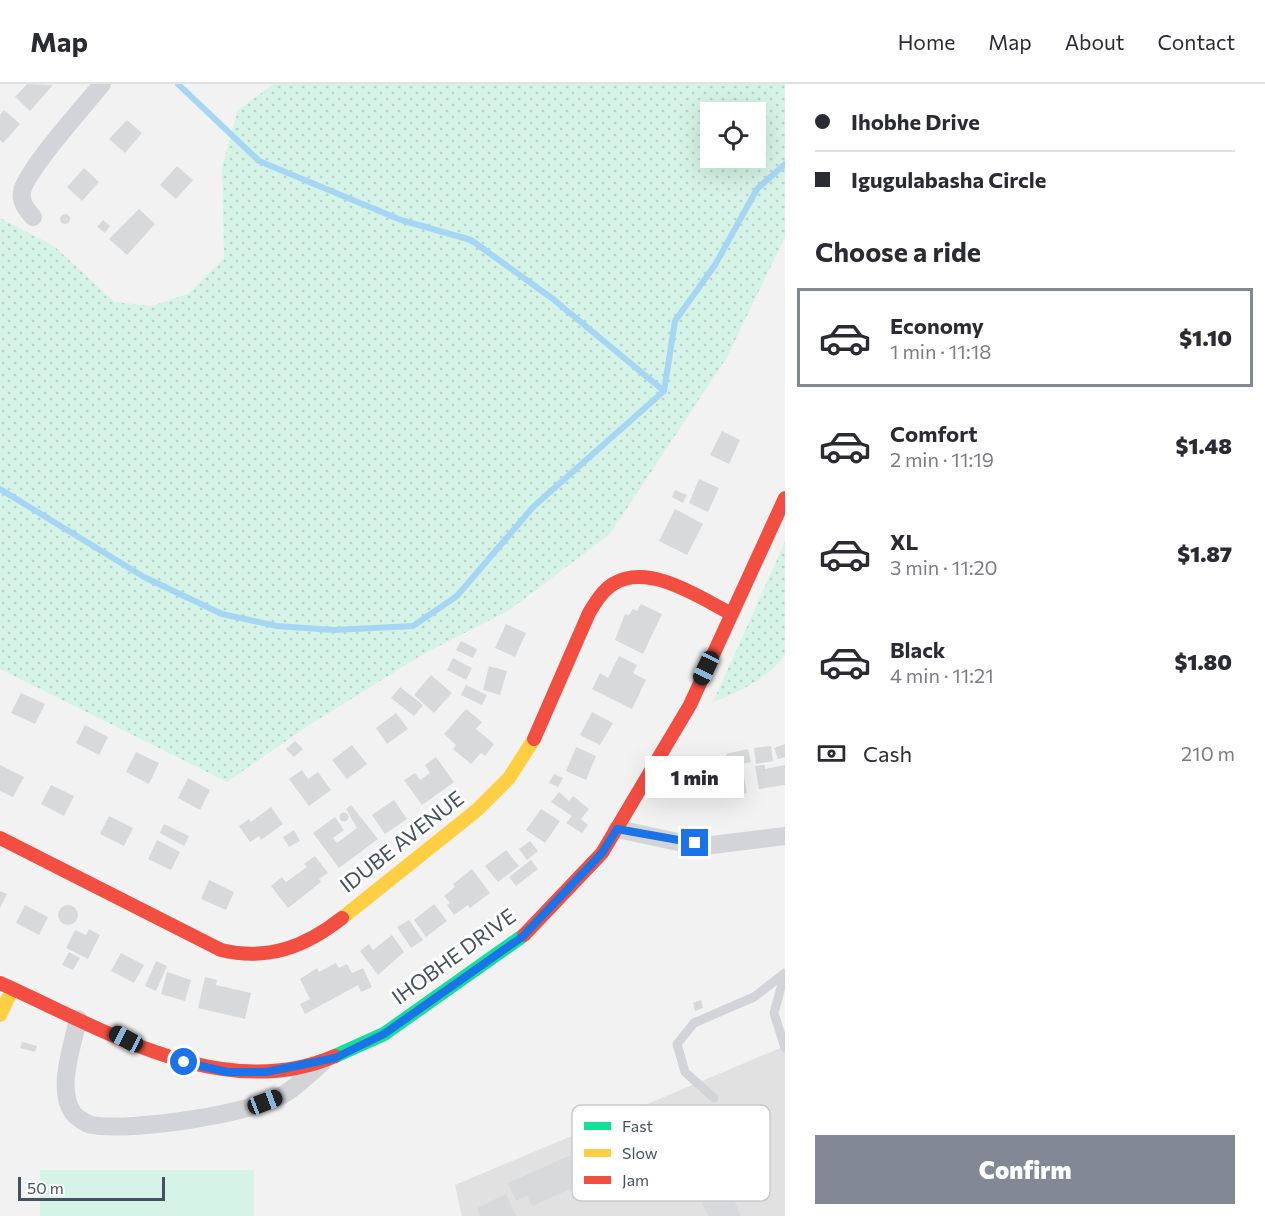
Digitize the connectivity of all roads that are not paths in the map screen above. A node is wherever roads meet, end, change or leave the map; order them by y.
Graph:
1 (102, 84) edge
2 (33, 217) dead end
3 (785, 498) edge
4 (732, 614) junction
5 (617, 829) junction
6 (785, 836) edge
7 (0, 838) edge
8 (785, 973) edge
9 (6, 986) edge
10 (0, 1015) edge
11 (78, 1019) junction
12 (785, 1048) edge
13 (325, 1060) junction
14 (714, 1098) dead end

1 - 2 street
3 - 4 street, IHOBHE DRIVE
4 - 5 street, IHOBHE DRIVE
4 - 7 street, IDUBE AVENUE
5 - 6 street
5 - 13 street, IHOBHE DRIVE
8 - 12 lane
8 - 14 lane
9 - 10 street
9 - 11 street, IHOBHE DRIVE
11 - 13 street, IHOBHE DRIVE
11 - 13 street

